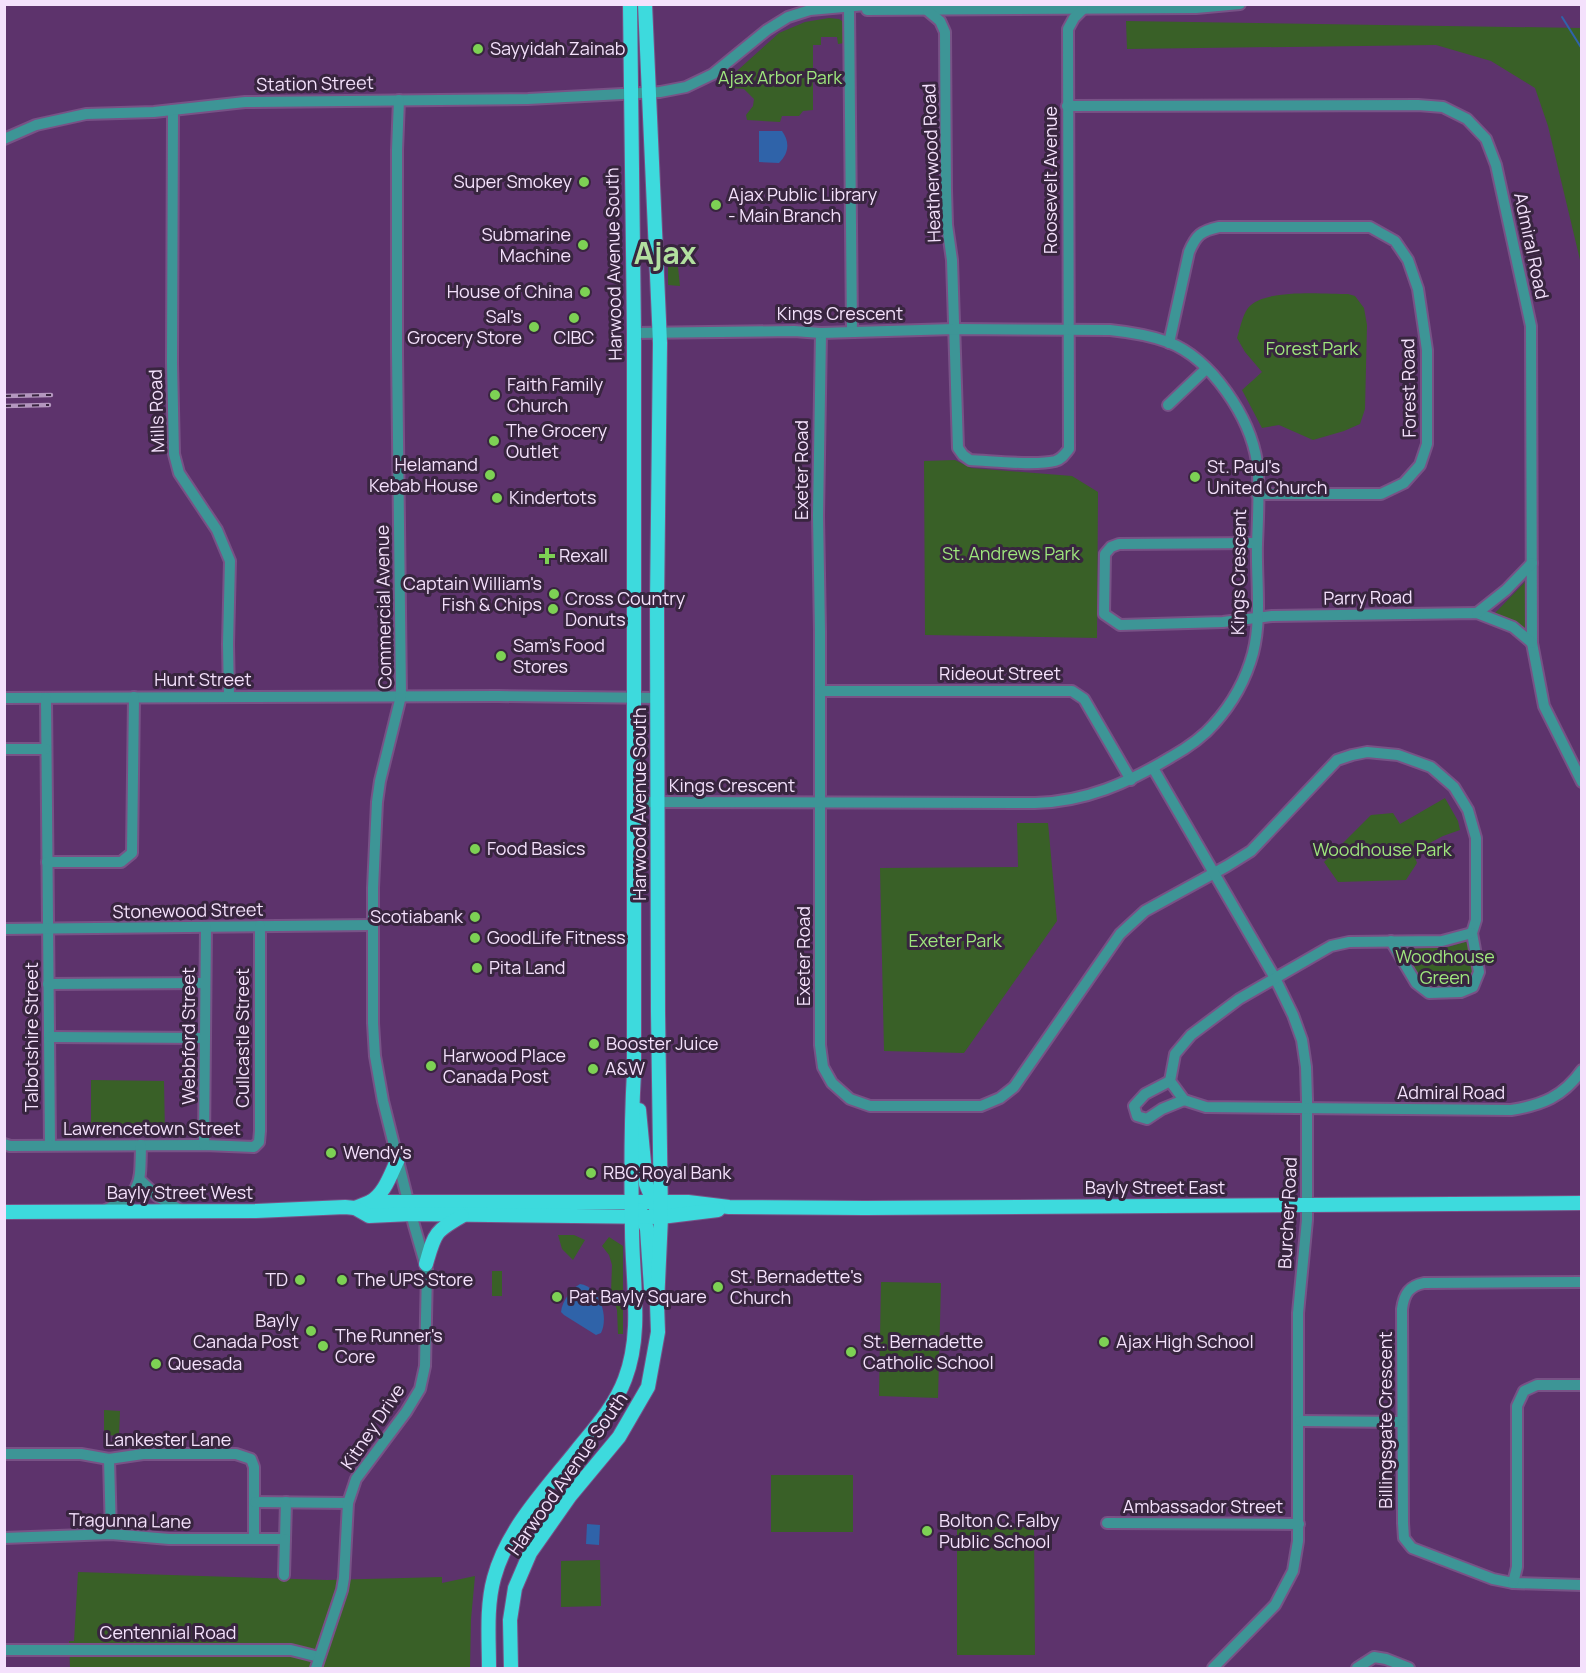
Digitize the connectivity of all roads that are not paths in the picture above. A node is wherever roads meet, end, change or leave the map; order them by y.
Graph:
1 (630, 4) edge
2 (645, 4) edge
3 (877, 4) edge
4 (1240, 4) edge
5 (849, 8) junction
6 (1051, 9) junction
7 (1083, 9) junction
8 (960, 10) junction
9 (928, 11) junction
10 (1068, 29) junction
11 (945, 32) junction
12 (648, 93) junction
13 (630, 94) junction
14 (399, 100) junction
15 (1067, 106) junction
16 (173, 110) junction
17 (4, 139) edge
18 (954, 329) junction
19 (1069, 330) junction
20 (852, 332) junction
21 (634, 333) junction
22 (660, 333) junction
23 (820, 333) junction
24 (1169, 343) junction
25 (1206, 369) junction
26 (1168, 405) dead end
27 (1257, 494) junction
28 (633, 531) junction
29 (658, 532) junction
30 (1257, 543) junction
31 (1532, 562) junction
32 (1477, 613) junction
33 (1258, 617) junction
34 (1532, 643) junction
35 (820, 691) junction
36 (401, 696) junction
37 (134, 697) junction
38 (229, 697) junction
39 (634, 697) junction
40 (4, 698) edge
41 (46, 698) junction
42 (658, 698) junction
43 (4, 749) edge
44 (46, 749) junction
45 (1153, 768) junction
46 (1131, 780) junction
47 (1581, 782) edge
48 (634, 802) junction
49 (658, 802) junction
50 (819, 802) junction
51 (47, 862) junction
52 (1215, 873) junction
53 (373, 925) junction
54 (260, 926) junction
55 (206, 927) junction
56 (48, 929) junction
57 (4, 930) edge
58 (1472, 933) junction
59 (1391, 941) junction
60 (1275, 978) junction
61 (205, 983) junction
62 (48, 984) junction
63 (633, 1007) junction
64 (658, 1012) junction
65 (50, 1037) junction
66 (205, 1038) junction
67 (1581, 1070) edge
68 (634, 1072) junction
69 (1170, 1081) junction
70 (1184, 1100) junction
71 (1307, 1109) junction
72 (4, 1144) edge
73 (50, 1145) junction
74 (141, 1145) junction
75 (204, 1145) junction
76 (254, 1147) joint
77 (398, 1159) junction
78 (140, 1180) junction
79 (370, 1202) junction
80 (656, 1202) junction
81 (1581, 1203) edge
82 (1307, 1204) junction
83 (729, 1207) junction
84 (355, 1208) junction
85 (410, 1208) junction
86 (103, 1211) junction
87 (182, 1211) junction
88 (4, 1212) edge
89 (636, 1212) junction
90 (464, 1215) junction
91 (661, 1216) junction
92 (426, 1264) junction
93 (1581, 1282) edge
94 (657, 1304) junction
95 (1581, 1385) edge
96 (1300, 1421) junction
97 (1402, 1422) junction
98 (4, 1454) edge
99 (109, 1459) junction
100 (255, 1502) junction
101 (286, 1502) junction
102 (348, 1503) junction
103 (1107, 1523) dead end
104 (1299, 1524) junction
105 (111, 1534) junction
106 (4, 1538) edge
107 (254, 1539) junction
108 (285, 1539) junction
109 (284, 1575) dead end
110 (1513, 1584) junction
111 (1581, 1585) edge
112 (4, 1650) edge
113 (319, 1657) junction
114 (316, 1668) edge
115 (489, 1668) edge
116 (511, 1668) edge
117 (1213, 1668) edge
118 (1357, 1668) edge
119 (1409, 1668) edge

1 - 13 main road, Harwood Avenue South
2 - 12 main road, Harwood Avenue South
3 - 5 street
4 - 7 street
5 - 9 street
5 - 12 street, Station Street
5 - 20 street
6 - 7 street
6 - 8 street
6 - 10 street
7 - 10 street
8 - 9 street
8 - 11 street
9 - 11 street
10 - 15 street, Roosevelt Avenue
11 - 18 street, Heatherwood Road
12 - 13 street, Station Street
12 - 22 main road, Harwood Avenue South
13 - 14 street, Station Street
13 - 21 main road, Harwood Avenue South
14 - 16 street, Station Street
14 - 36 street, Commercial Avenue
15 - 19 street, Roosevelt Avenue
15 - 31 street, Admiral Road
16 - 17 street, Station Street
16 - 38 street, Mills Road
18 - 19 street, Kings Crescent
18 - 19 street, Heatherwood Road
18 - 20 street, Kings Crescent
19 - 24 street, Kings Crescent
20 - 23 street, Kings Crescent
21 - 22 street, Kings Crescent
21 - 28 main road, Harwood Avenue South
22 - 23 street, Kings Crescent
22 - 29 main road, Harwood Avenue South
23 - 35 street, Exeter Road
24 - 25 street, Kings Crescent
24 - 27 street, Forest Road
25 - 26 street
25 - 27 street, Kings Crescent
27 - 30 street, Kings Crescent
28 - 29 main road
28 - 39 main road, Harwood Avenue South
29 - 42 main road, Harwood Avenue South
30 - 33 street, Kings Crescent
30 - 33 street, Parry Road
31 - 32 street
31 - 34 street, Admiral Road
32 - 33 street, Parry Road
32 - 34 street, Parry Road
33 - 45 street, Kings Crescent
34 - 47 street, Admiral Road
35 - 46 street, Rideout Street
35 - 50 street, Exeter Road
36 - 38 street, Hunt Street
36 - 39 street, Hunt Street
36 - 53 street, Commercial Avenue
37 - 38 street, Hunt Street
37 - 41 street, Hunt Street
37 - 51 street
39 - 42 street
39 - 48 main road, Harwood Avenue South
40 - 41 street, Hunt Street
41 - 44 street, Talbotshire Street
42 - 49 main road, Harwood Avenue South
43 - 44 street
44 - 51 street, Talbotshire Street
45 - 46 street, Kings Crescent
45 - 52 street, Burcher Road
46 - 50 street, Kings Crescent
48 - 49 street, Kings Crescent
48 - 63 main road, Harwood Avenue South
49 - 50 street, Kings Crescent
49 - 64 main road, Harwood Avenue South
50 - 52 street, Exeter Road
51 - 56 street, Talbotshire Street
52 - 58 street, Exeter Road
52 - 60 street, Burcher Road
53 - 54 street, Stonewood Street
53 - 77 street, Commercial Avenue
54 - 55 street, Stonewood Street
54 - 76 street, Cullcastle Street
55 - 56 street, Stonewood Street
55 - 61 street, Webbford Street
56 - 57 street, Stonewood Street
56 - 62 street, Talbotshire Street
58 - 59 street
58 - 59 street, Exeter Road
59 - 60 street
60 - 69 street
60 - 71 street, Burcher Road
61 - 62 street
61 - 66 street, Webbford Street
62 - 65 street, Talbotshire Street
63 - 64 main road
63 - 68 main road, Harwood Avenue South
64 - 80 main road, Harwood Avenue South
65 - 66 street
65 - 73 street, Talbotshire Street
66 - 75 street, Webbford Street
67 - 71 street, Admiral Road
68 - 80 main road
68 - 89 main road, Harwood Avenue South
69 - 70 street
69 - 70 street
70 - 71 street, Admiral Road
71 - 82 street, Burcher Road
72 - 73 street, Lawrencetown Street
73 - 74 street, Lawrencetown Street
74 - 75 street, Lawrencetown Street
74 - 78 street
75 - 76 street, Lawrencetown Street
77 - 79 main road
77 - 85 street, Commercial Avenue
78 - 86 street
78 - 87 street
79 - 84 main road, Bayly Street West
79 - 85 main road, Bayly Street West
80 - 83 main road, Bayly Street East
80 - 89 main road, Bayly Street East
80 - 91 main road, Harwood Avenue South
81 - 82 main road, Bayly Street East
82 - 83 main road, Bayly Street East
82 - 96 street, Burcher Road
83 - 91 main road, Bayly Street East
84 - 85 main road, Bayly Street West
84 - 87 main road, Bayly Street West
85 - 89 main road, Bayly Street West
85 - 90 main road, Bayly Street West
85 - 92 street, Kitney Drive
86 - 87 main road, Bayly Street West
86 - 88 main road, Bayly Street West
89 - 90 main road, Bayly Street West
89 - 91 main road, Bayly Street East
89 - 94 main road
89 - 115 main road, Harwood Avenue South
90 - 92 main road
91 - 94 main road, Harwood Avenue South
92 - 102 street, Kitney Drive
93 - 97 street, Billingsgate Crescent
94 - 116 main road, Harwood Avenue South
95 - 110 street
96 - 97 street
96 - 104 street, Burcher Road
97 - 110 street, Billingsgate Crescent
98 - 99 street, Lankester Lane
99 - 100 street, Lankester Lane
99 - 105 street
100 - 101 street
100 - 107 street, Lankester Lane
101 - 102 street
101 - 108 street
102 - 113 street, Kitney Drive
103 - 104 street, Ambassador Street
104 - 117 street, Burcher Road
105 - 106 street, Tragunna Lane
105 - 107 street, Tragunna Lane
107 - 108 street, Tragunna Lane
108 - 109 street
110 - 111 street, Billingsgate Crescent
112 - 113 street, Centennial Road
113 - 114 street
118 - 119 street

